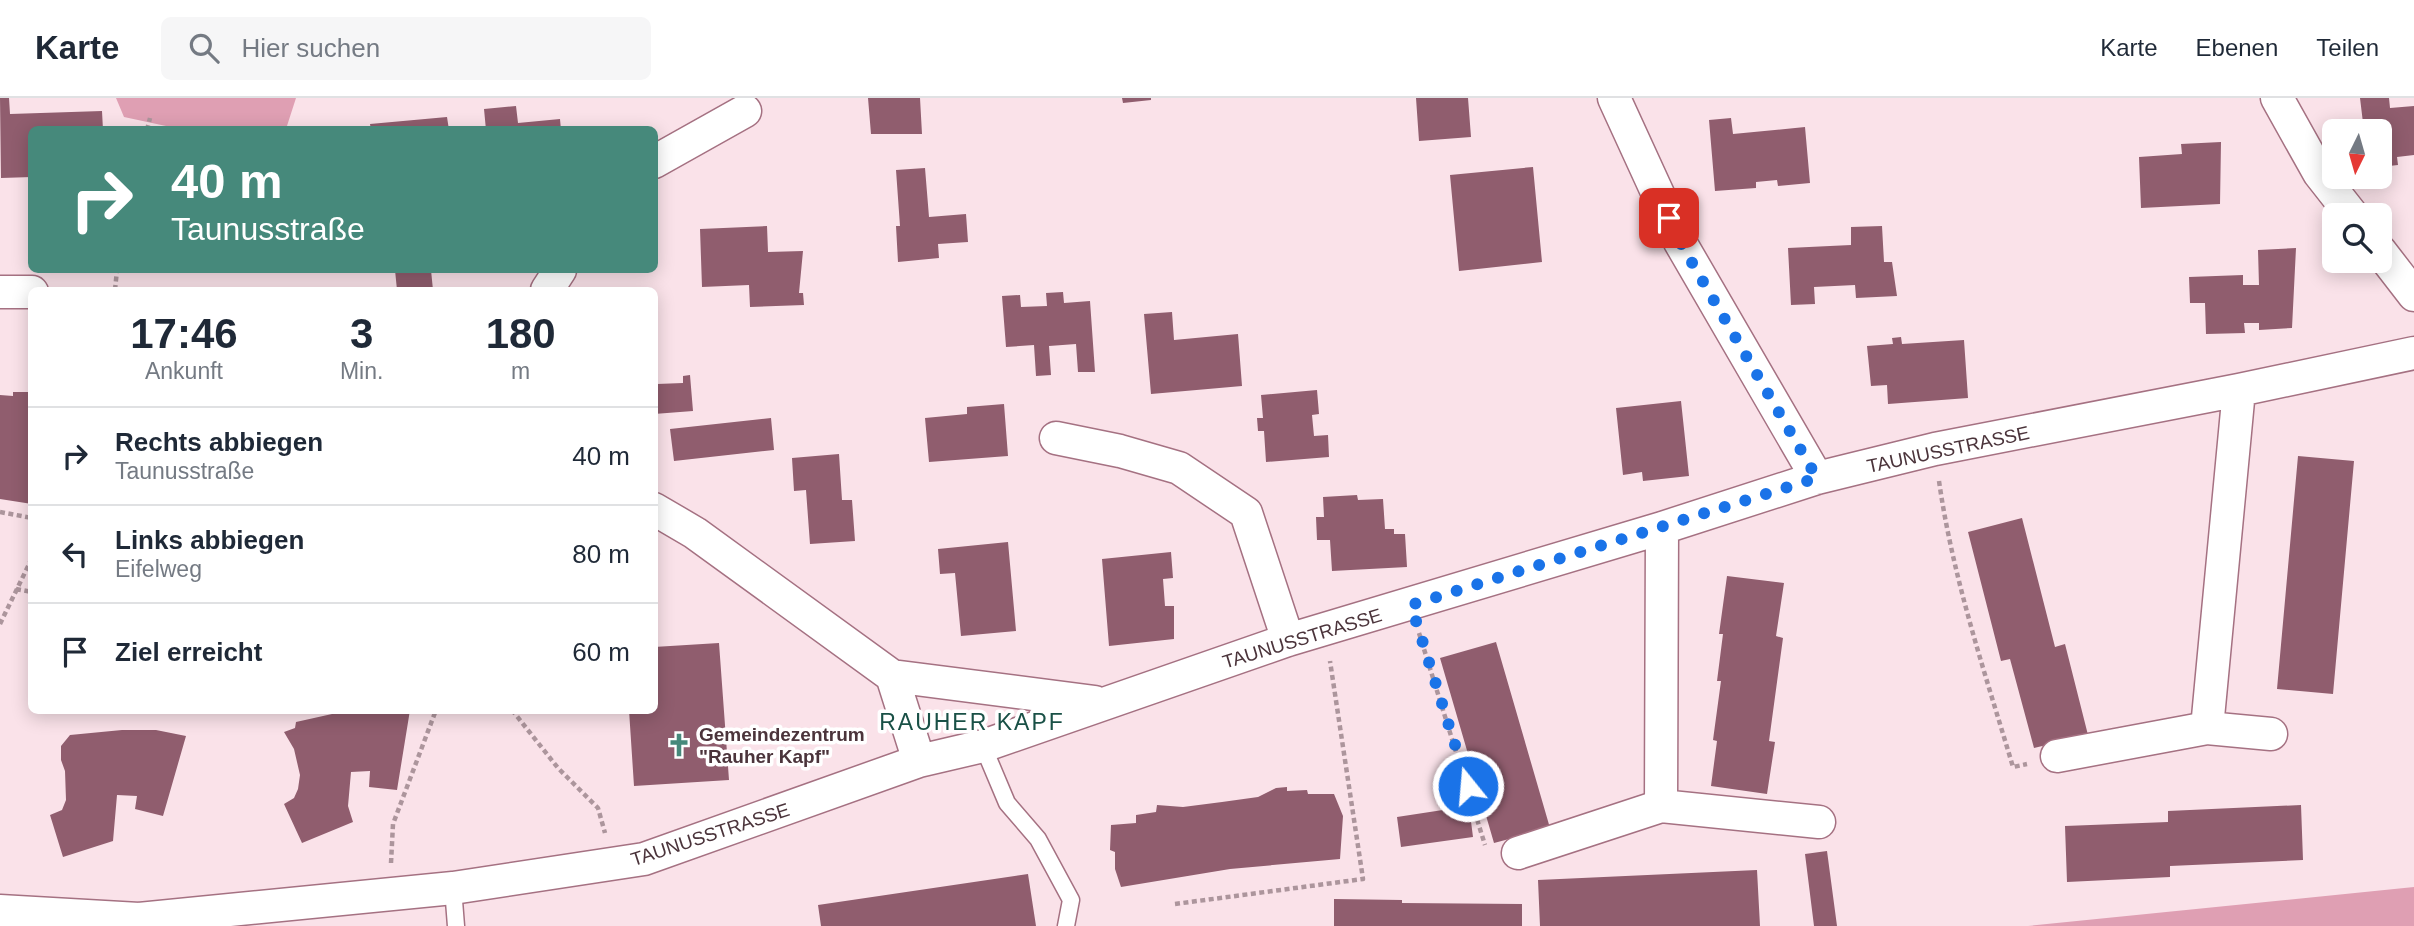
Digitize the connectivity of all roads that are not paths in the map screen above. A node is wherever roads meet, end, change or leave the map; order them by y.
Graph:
1 (1614, 98) edge
2 (2277, 98) edge
3 (745, 111) dead end
4 (658, 160) edge
5 (2343, 203) edge
6 (2392, 267) edge
7 (0, 292) edge
8 (28, 292) edge
9 (2414, 295) edge
10 (2414, 353) edge
11 (2239, 390) junction
12 (1056, 438) dead end
13 (1817, 478) junction
14 (658, 511) edge
15 (1662, 528) junction
16 (1288, 640) junction
17 (892, 676) junction
18 (1104, 703) junction
19 (2207, 728) junction
20 (2271, 734) dead end
21 (983, 746) junction
22 (2057, 756) road end
23 (919, 761) junction
24 (1661, 806) junction
25 (1819, 822) dead end
26 (1518, 853) dead end
27 (453, 888) junction
28 (0, 911) edge
29 (456, 926) edge
30 (1066, 926) edge

1 - 13 street
2 - 5 street
3 - 4 street
6 - 9 street
7 - 8 street
10 - 11 street, TAUNUSSTRASSE
11 - 13 street, TAUNUSSTRASSE
11 - 19 street
12 - 16 street
13 - 15 street, TAUNUSSTRASSE
14 - 17 street, TAUNUSSTRASSE
15 - 16 street, TAUNUSSTRASSE
15 - 24 street
16 - 18 street, TAUNUSSTRASSE
17 - 18 street, TAUNUSSTRASSE
17 - 23 street
18 - 21 street, TAUNUSSTRASSE
19 - 20 street
19 - 22 street
21 - 23 street, TAUNUSSTRASSE
21 - 30 lane
23 - 27 street, TAUNUSSTRASSE
24 - 25 street
24 - 26 street
27 - 28 street, TAUNUSSTRASSE
27 - 29 lane

